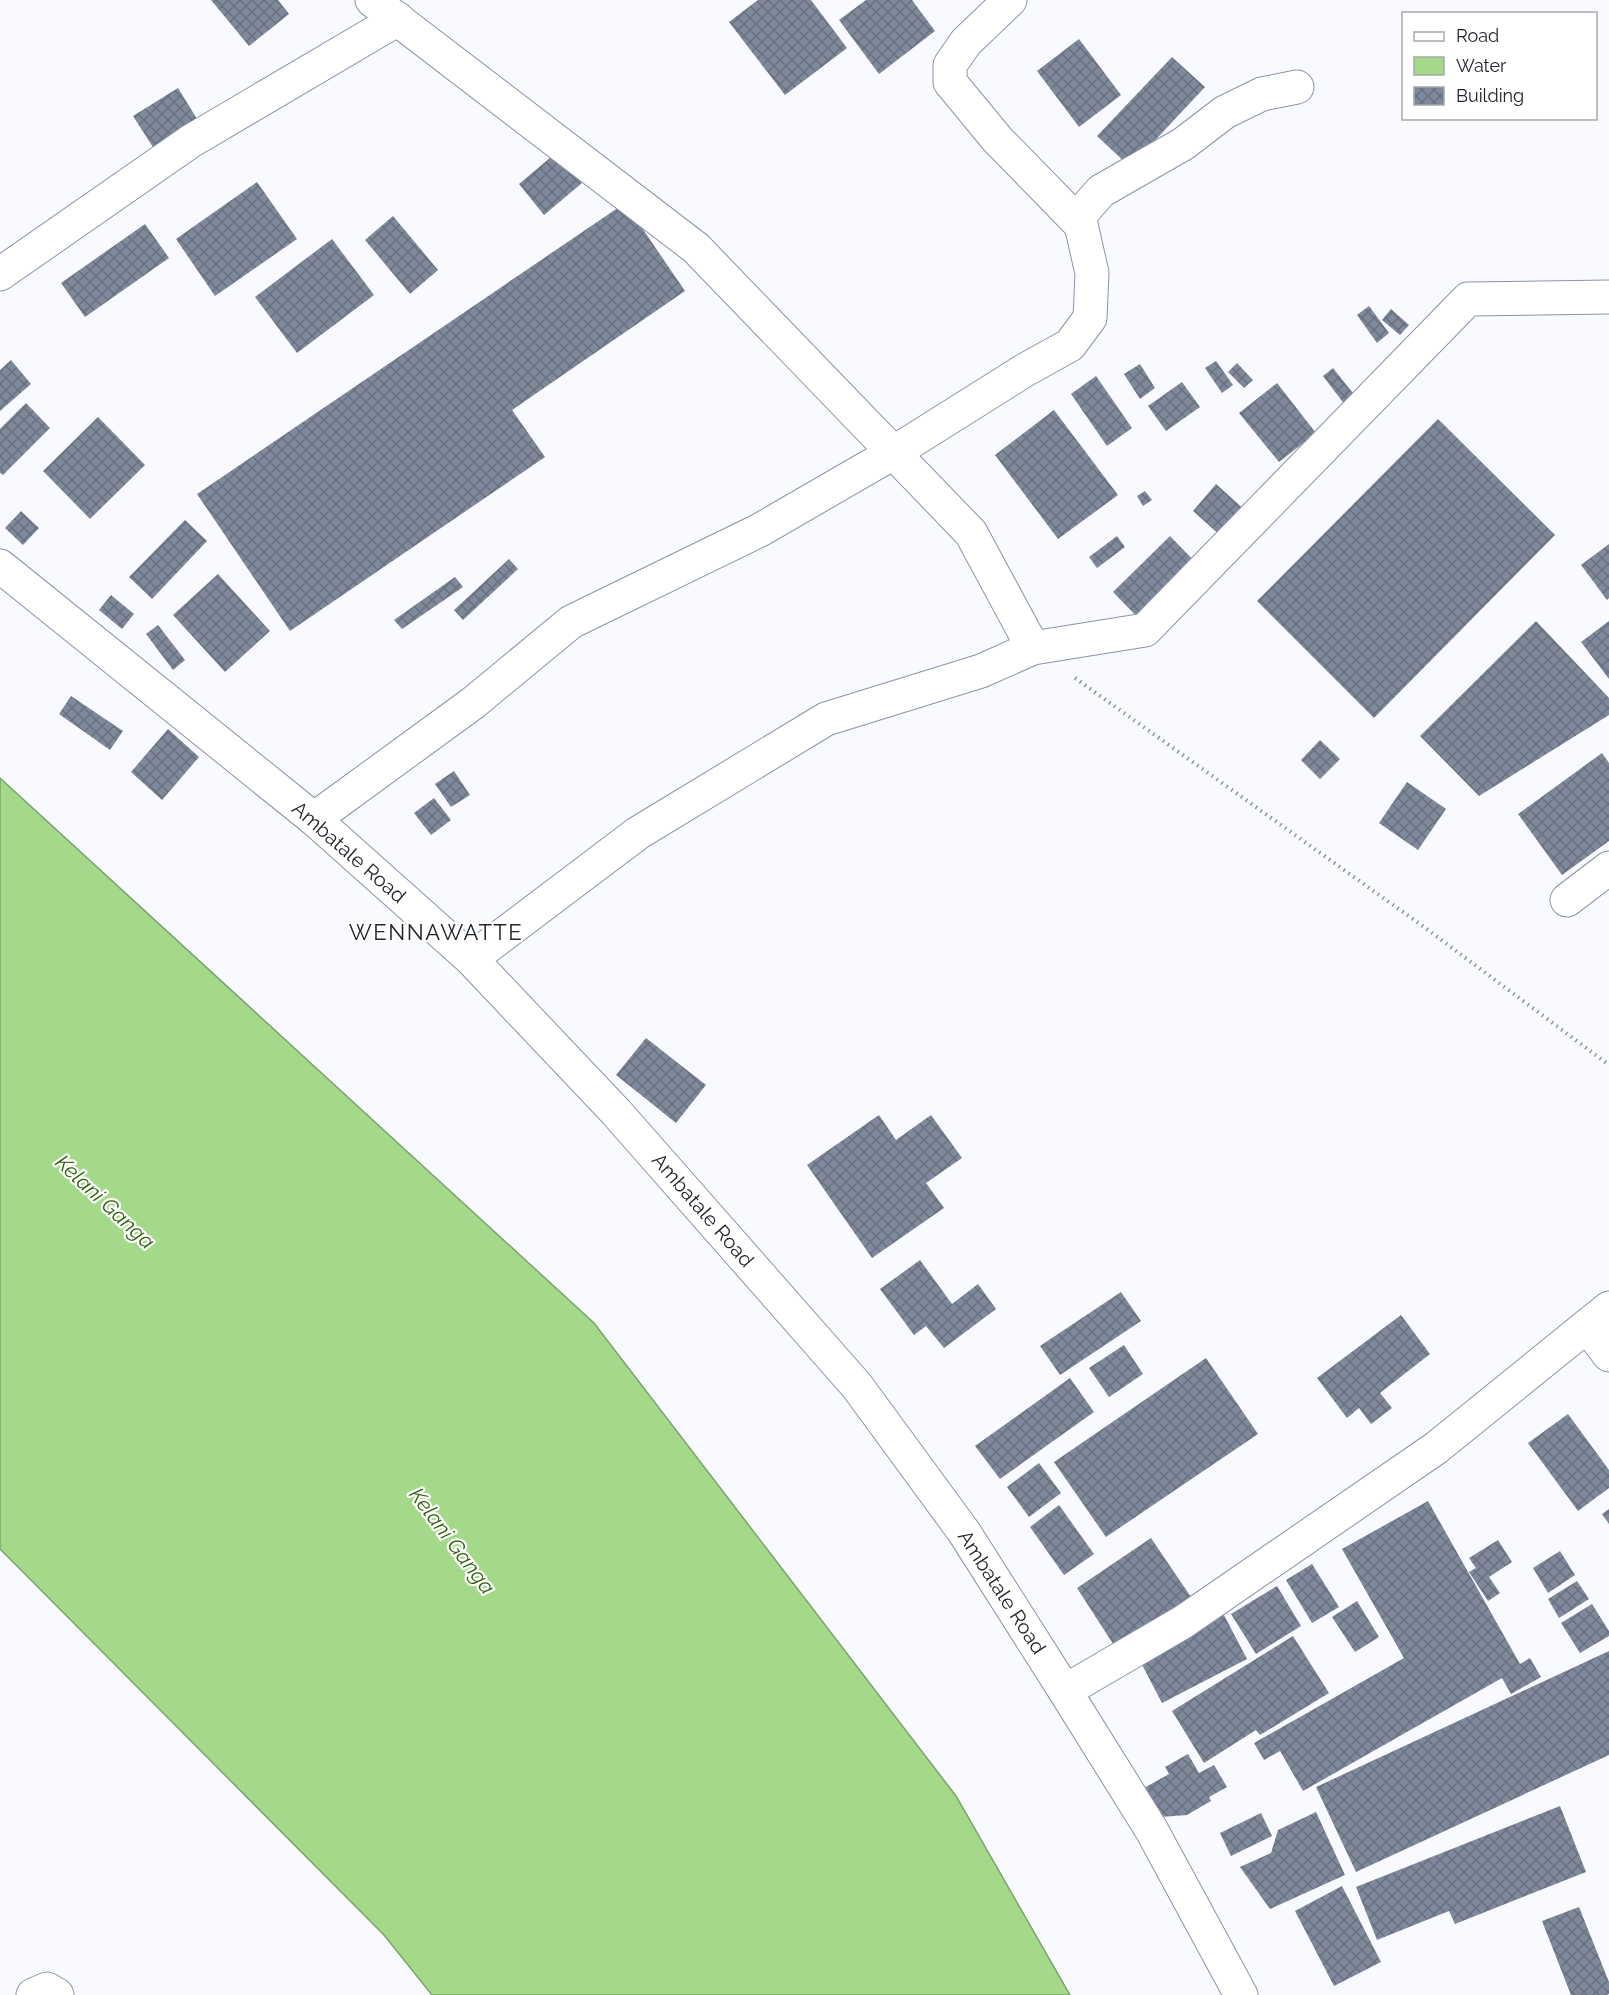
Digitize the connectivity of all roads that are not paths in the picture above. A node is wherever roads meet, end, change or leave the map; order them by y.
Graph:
1 (1010, 0) edge
2 (385, 10) edge
3 (1297, 87) dead end
4 (1082, 225) junction
5 (0, 274) edge
6 (1609, 297) edge
7 (893, 453) junction
8 (0, 566) edge
9 (1033, 648) junction
10 (314, 819) junction
11 (1609, 868) edge
12 (1567, 900) dead end
13 (471, 959) junction
14 (1598, 1317) edge
15 (1609, 1355) edge
16 (1065, 1691) junction
17 (33, 1995) edge
18 (57, 1995) edge
19 (1241, 1995) edge

1 - 4 street
2 - 5 street
2 - 7 street
3 - 4 street
4 - 7 street
6 - 9 street
7 - 9 street
7 - 10 street
8 - 10 street, Ambatale Road
9 - 13 street
10 - 13 street, Ambatale Road
11 - 12 street
13 - 16 street, Ambatale Road
14 - 15 street
14 - 16 street
16 - 19 street, Ambatale Road
17 - 18 street

